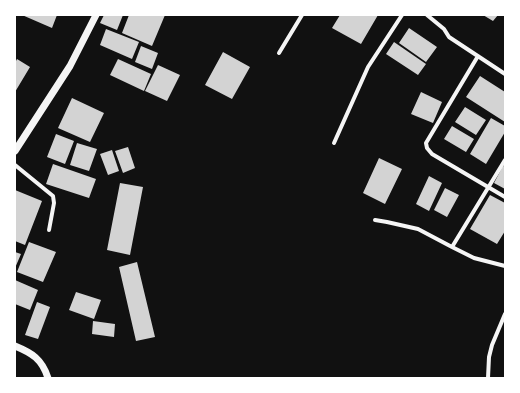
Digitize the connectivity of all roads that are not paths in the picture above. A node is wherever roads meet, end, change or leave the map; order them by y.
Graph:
1 (96, 15) edge
2 (302, 15) edge
3 (402, 15) edge
4 (427, 15) edge
5 (279, 53) dead end
6 (478, 56) junction
7 (505, 74) edge
8 (334, 143) dead end
9 (15, 151) edge
10 (505, 160) edge
11 (15, 165) edge
12 (488, 187) junction
13 (505, 197) edge
14 (375, 220) dead end
15 (49, 230) dead end
16 (452, 247) junction
17 (505, 266) edge
18 (505, 314) edge
19 (15, 346) edge
20 (48, 378) edge
21 (488, 378) edge

1 - 9 street
2 - 5 street
3 - 8 street
4 - 6 street
6 - 7 street
6 - 12 street
10 - 12 street
11 - 15 street
12 - 13 street
12 - 16 street
14 - 16 street
16 - 17 street
18 - 21 street
19 - 20 street

